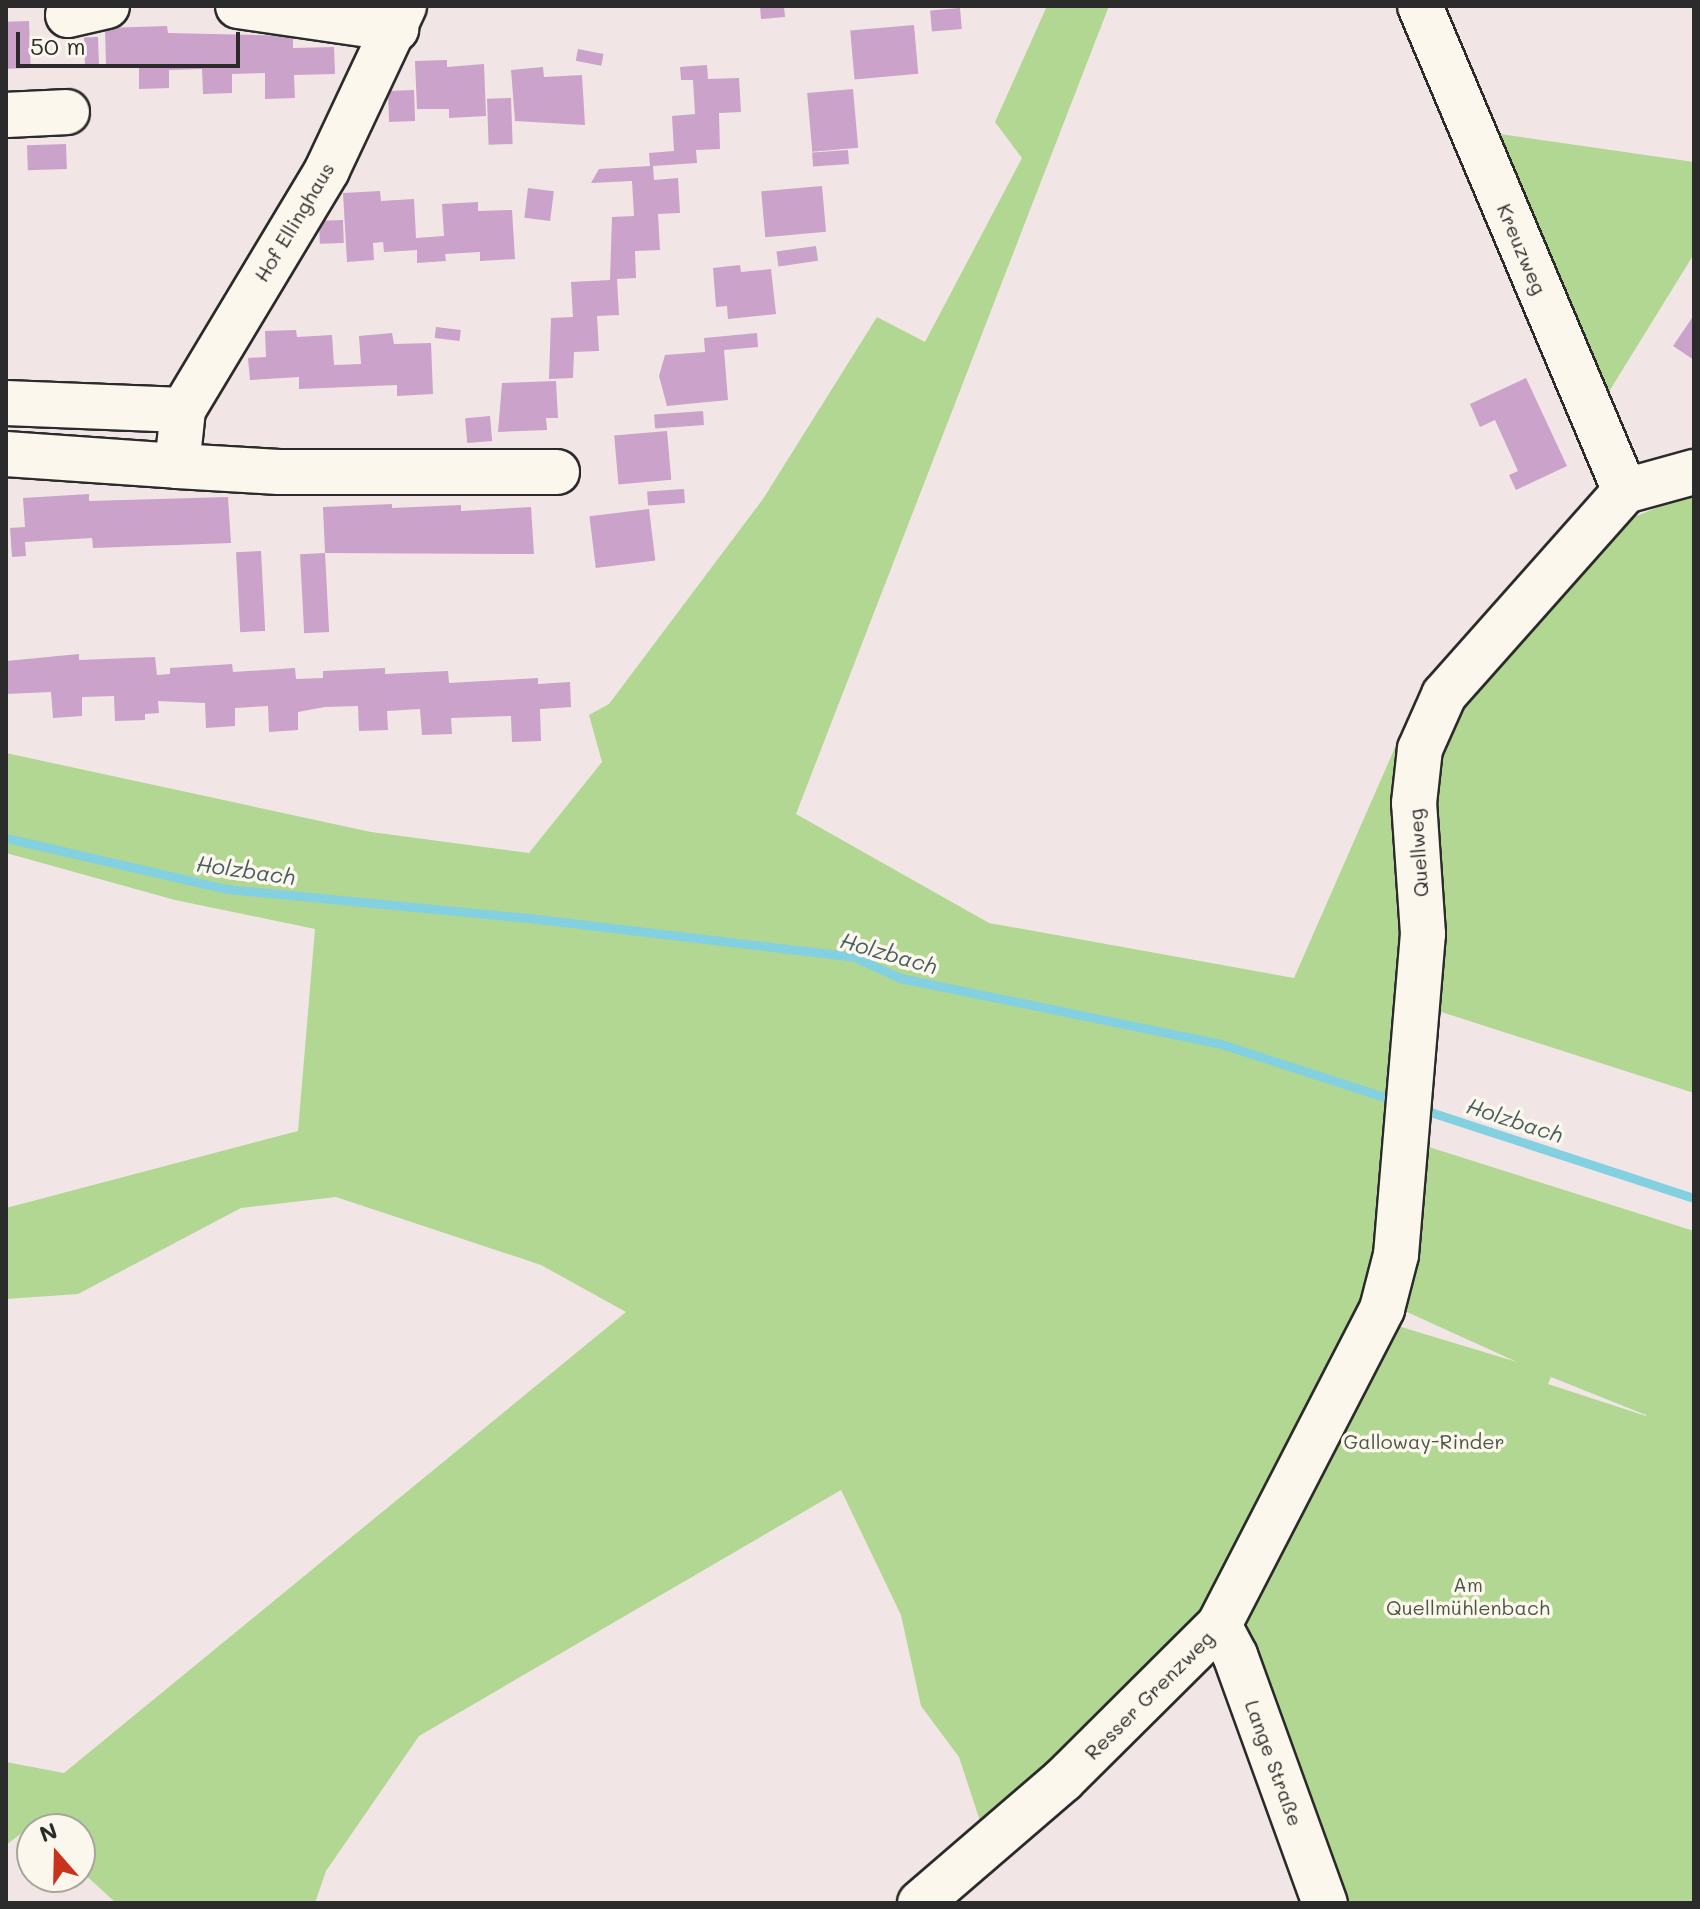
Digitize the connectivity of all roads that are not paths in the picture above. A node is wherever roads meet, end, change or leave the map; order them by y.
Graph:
1 (238, 6) edge
2 (1420, 6) edge
3 (400, 17) edge
4 (67, 112) dead end
5 (6, 115) edge
6 (6, 403) edge
7 (183, 410) junction
8 (6, 454) edge
9 (177, 466) junction
10 (557, 472) dead end
11 (1694, 472) edge
12 (1625, 491) junction
13 (1382, 1309) joint
14 (1219, 1625) junction
15 (920, 1903) edge
16 (1325, 1903) edge

1 - 3 street, Hof Ellinghaus
2 - 12 street, Kreuzweg
3 - 7 street, Hof Ellinghaus
4 - 5 street
6 - 7 street
7 - 9 street, Hof Ellinghaus
8 - 9 street
9 - 10 street
11 - 12 street
12 - 13 street, Quellweg
13 - 14 street, Resser Grenzweg
14 - 15 street, Resser Grenzweg
14 - 16 street, Lange Straße

